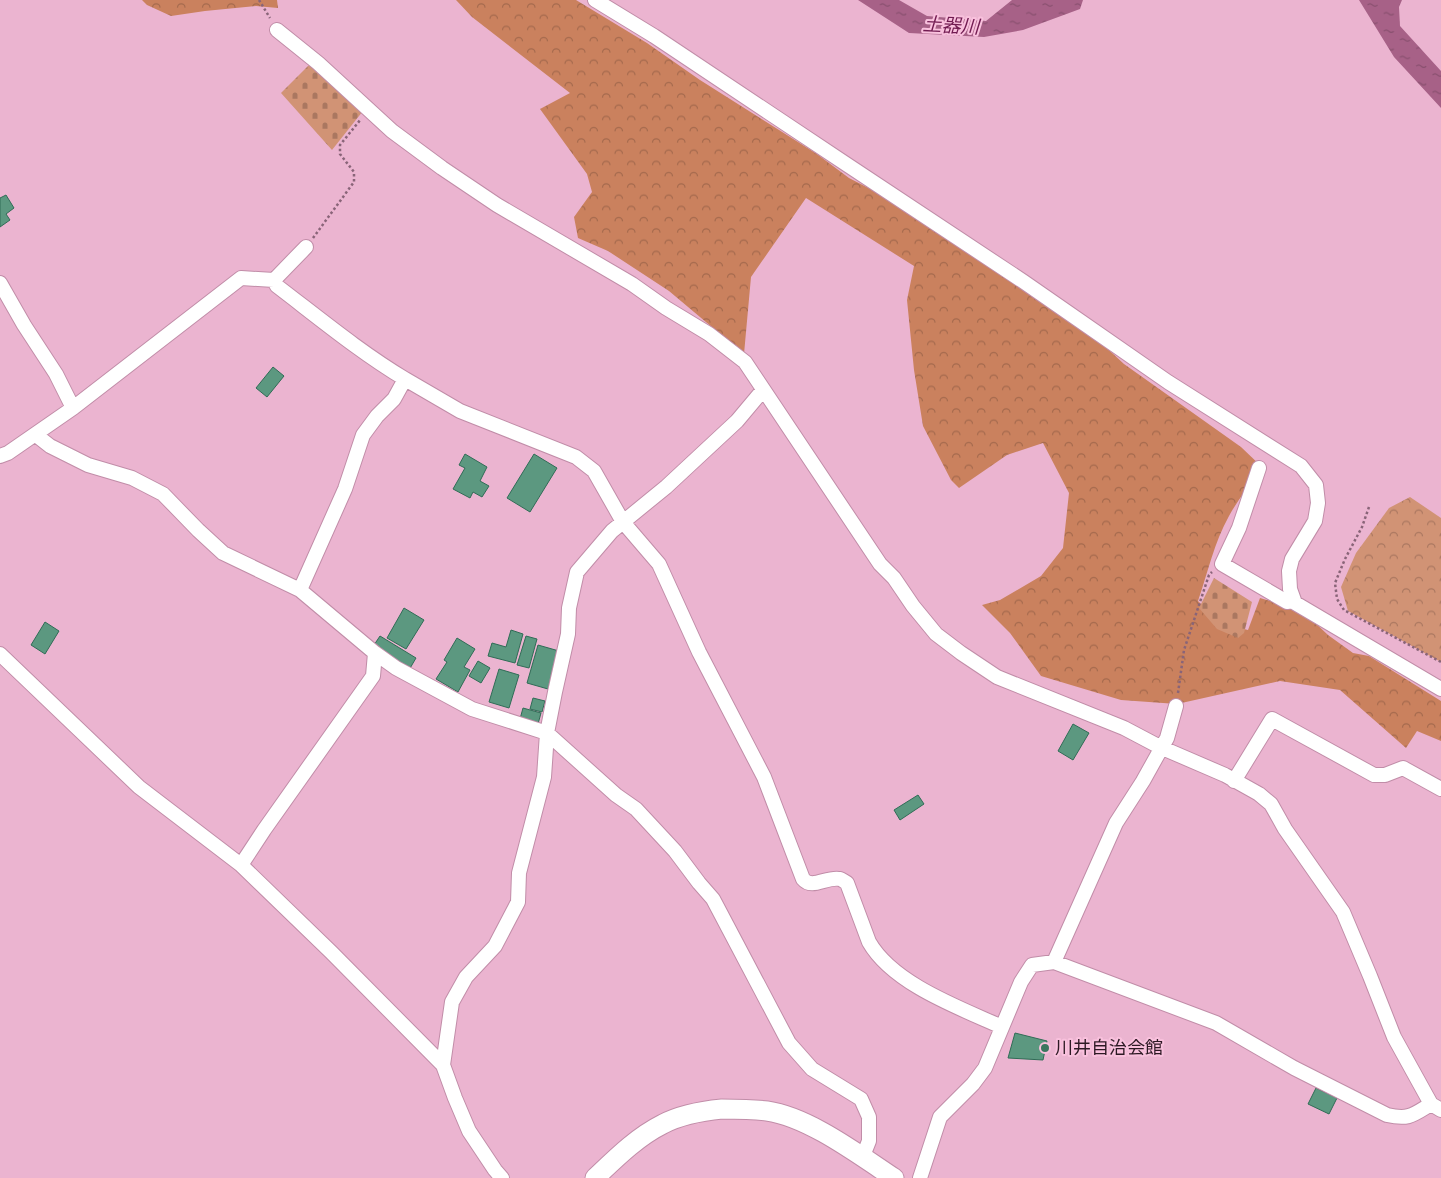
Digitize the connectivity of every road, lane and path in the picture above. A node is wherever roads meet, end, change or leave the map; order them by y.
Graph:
1 (259, 0) edge
2 (595, 0) edge
3 (277, 30) joint
4 (369, 110) junction
5 (306, 247) joint
6 (274, 280) junction
7 (0, 283) edge
8 (406, 379) junction
9 (763, 390) junction
10 (72, 408) junction
11 (36, 434) junction
12 (0, 456) edge
13 (1259, 468) dead end
14 (1369, 507) dead end
15 (623, 522) junction
16 (1209, 574) dead end
17 (300, 590) junction
18 (1294, 601) junction
19 (375, 653) junction
20 (0, 654) edge
21 (1441, 662) edge
22 (1441, 689) edge
23 (1176, 706) joint
24 (547, 733) junction
25 (1160, 747) junction
26 (1234, 780) junction
27 (1441, 789) edge
28 (242, 865) junction
29 (1054, 962) junction
30 (1002, 1027) junction
31 (443, 1065) junction
32 (1436, 1107) edge
33 (863, 1156) junction
34 (502, 1178) edge
35 (594, 1178) edge
36 (894, 1178) edge
37 (920, 1178) edge

1 - 3 path
2 - 18 street
3 - 4 street
4 - 5 path
4 - 9 street
5 - 6 street
6 - 8 street
6 - 10 street
7 - 10 street
8 - 15 street
8 - 17 street
9 - 15 street
9 - 25 street
10 - 11 street
11 - 12 street
11 - 17 street
13 - 18 street
14 - 21 path
15 - 24 street
15 - 30 street
16 - 23 path
17 - 19 street
18 - 22 street
19 - 24 street
19 - 28 street
20 - 28 street
23 - 25 street
24 - 31 street
24 - 33 street
25 - 26 street
25 - 29 street
26 - 27 street
26 - 32 street
28 - 31 street
29 - 30 street
29 - 32 street
30 - 37 street
31 - 34 street
33 - 35 main road
33 - 36 main road

